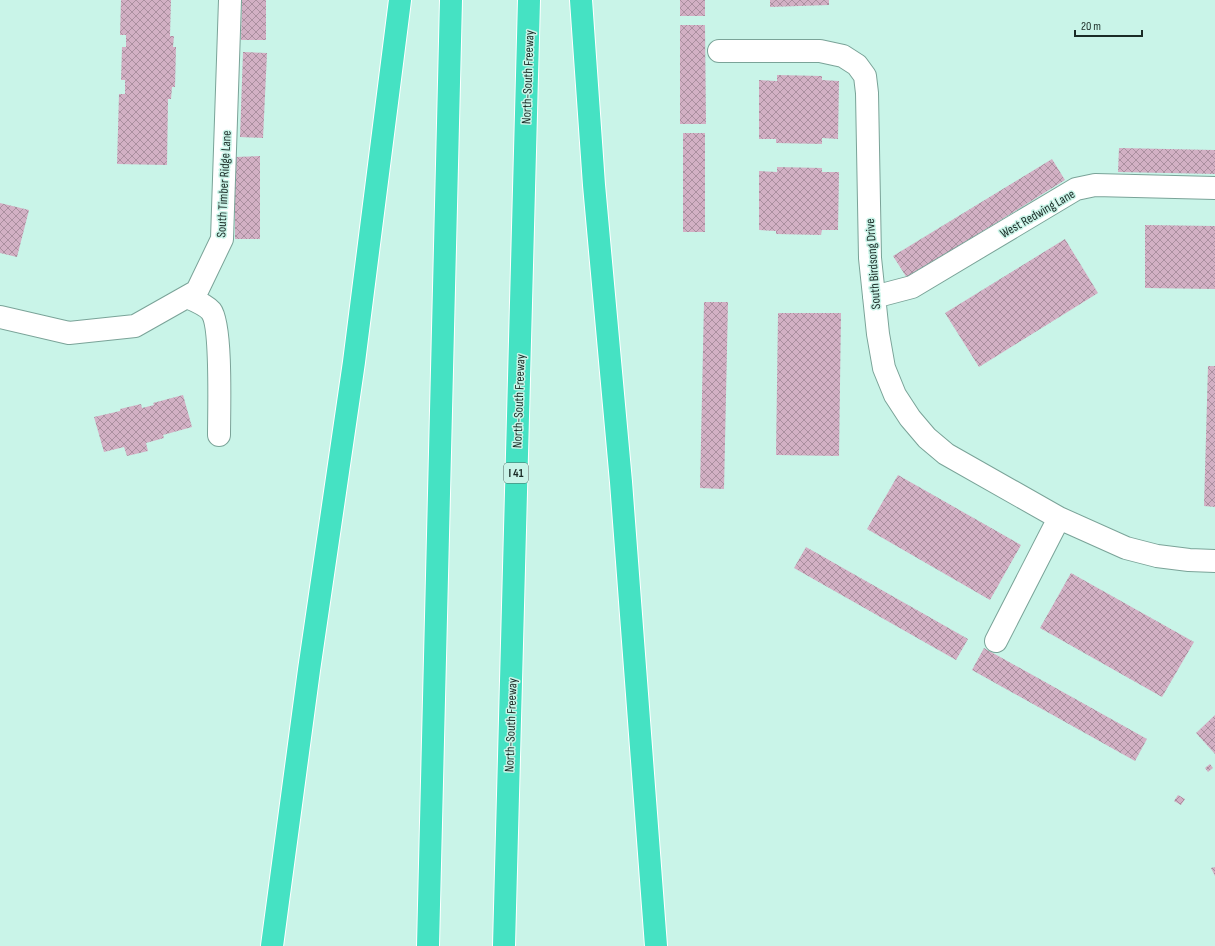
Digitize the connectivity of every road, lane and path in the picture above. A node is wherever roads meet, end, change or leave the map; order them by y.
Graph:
1 (230, 0) edge
2 (400, 0) edge
3 (451, 0) edge
4 (529, 0) edge
5 (581, 0) edge
6 (719, 51) dead end
7 (1215, 188) edge
8 (187, 297) junction
9 (874, 297) junction
10 (0, 317) edge
11 (218, 435) dead end
12 (1059, 518) junction
13 (1215, 561) edge
14 (996, 641) dead end
15 (272, 946) edge
16 (428, 946) edge
17 (504, 946) edge
18 (656, 946) edge

1 - 8 street, South Timber Ridge Lane
2 - 15 highway
3 - 16 highway
4 - 17 highway, North-South Freeway / I 41
5 - 18 highway
6 - 9 street, South Birdsong Drive
7 - 9 street, West Redwing Lane
8 - 10 street, South Timber Ridge Lane
8 - 11 street
9 - 12 street, South Birdsong Drive
12 - 13 street, South Birdsong Drive
12 - 14 street

